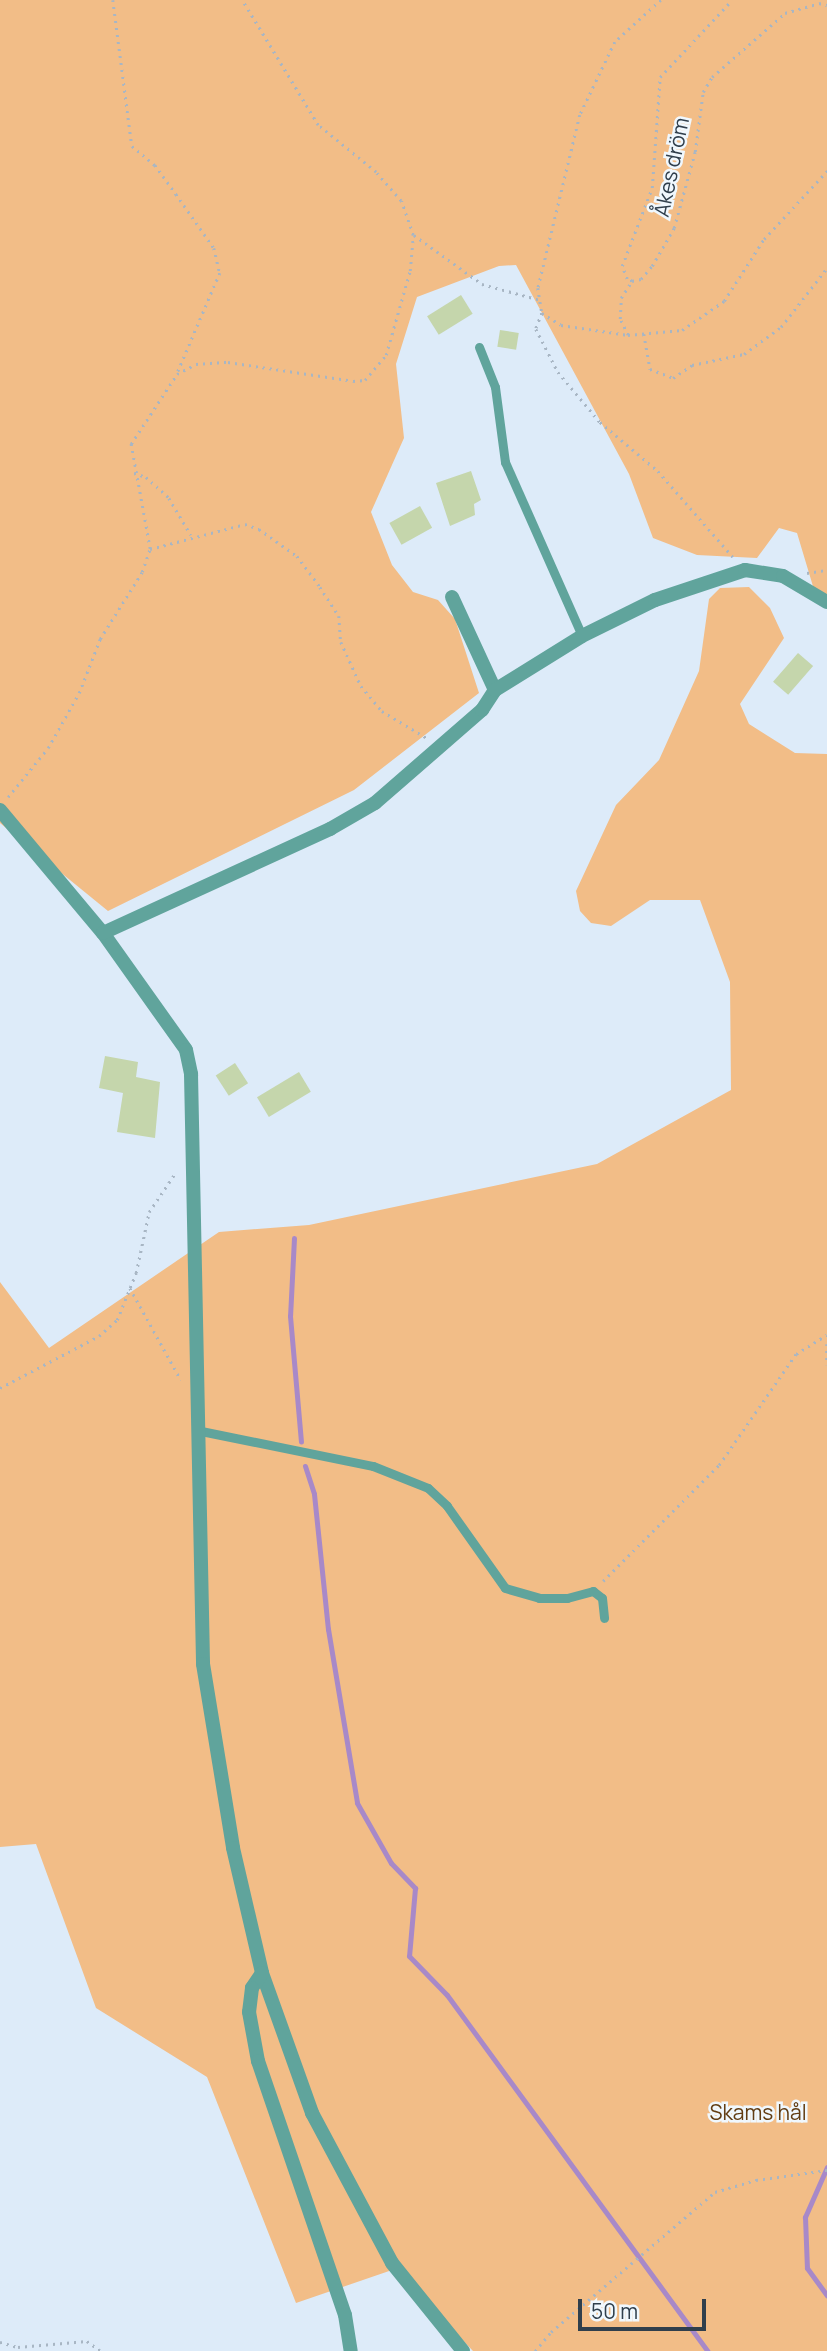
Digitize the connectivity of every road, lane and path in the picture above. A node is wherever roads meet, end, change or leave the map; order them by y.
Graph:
1 (113, 0) edge
2 (242, 0) edge
3 (661, 0) edge
4 (732, 0) edge
5 (827, 5) edge
6 (827, 170) edge
7 (413, 235) junction
8 (827, 268) edge
9 (632, 281) junction
10 (540, 300) junction
11 (542, 313) junction
12 (644, 334) junction
13 (628, 335) junction
14 (479, 347) dead end
15 (177, 374) junction
16 (134, 473) junction
17 (191, 535) junction
18 (150, 549) junction
19 (744, 570) junction
20 (452, 597) dead end
21 (827, 602) edge
22 (582, 636) junction
23 (495, 690) junction
24 (439, 746) junction
25 (0, 807) edge
26 (103, 933) junction
27 (192, 1156) junction
28 (131, 1288) junction
29 (827, 1335) edge
30 (827, 1344) edge
31 (827, 1365) edge
32 (182, 1382) dead end
33 (0, 1388) edge
34 (195, 1430) junction
35 (593, 1591) junction
36 (604, 1618) dead end
37 (262, 1973) junction
38 (827, 2170) edge
39 (0, 2342) edge
40 (101, 2351) edge
41 (351, 2351) edge
42 (463, 2351) edge
43 (535, 2351) edge

1 - 15 path
2 - 7 path
3 - 10 path
4 - 9 path, Åkes dröm
5 - 9 path, Åkes dröm
6 - 12 path
7 - 10 path
7 - 15 path
8 - 12 path
9 - 13 path
10 - 11 path
11 - 13 path
11 - 19 path
12 - 13 path
14 - 22 lane
15 - 16 path
16 - 17 path
16 - 18 path
17 - 18 path
17 - 24 path
18 - 25 path
19 - 21 street
19 - 22 street
20 - 23 street
22 - 23 street
23 - 24 street
24 - 26 street
25 - 26 street
26 - 27 street
27 - 28 path
27 - 34 street
28 - 32 path
28 - 33 path
29 - 35 path
30 - 31 path
34 - 35 lane
34 - 37 street
35 - 36 lane
37 - 41 street
37 - 42 street
38 - 43 path
39 - 40 path

